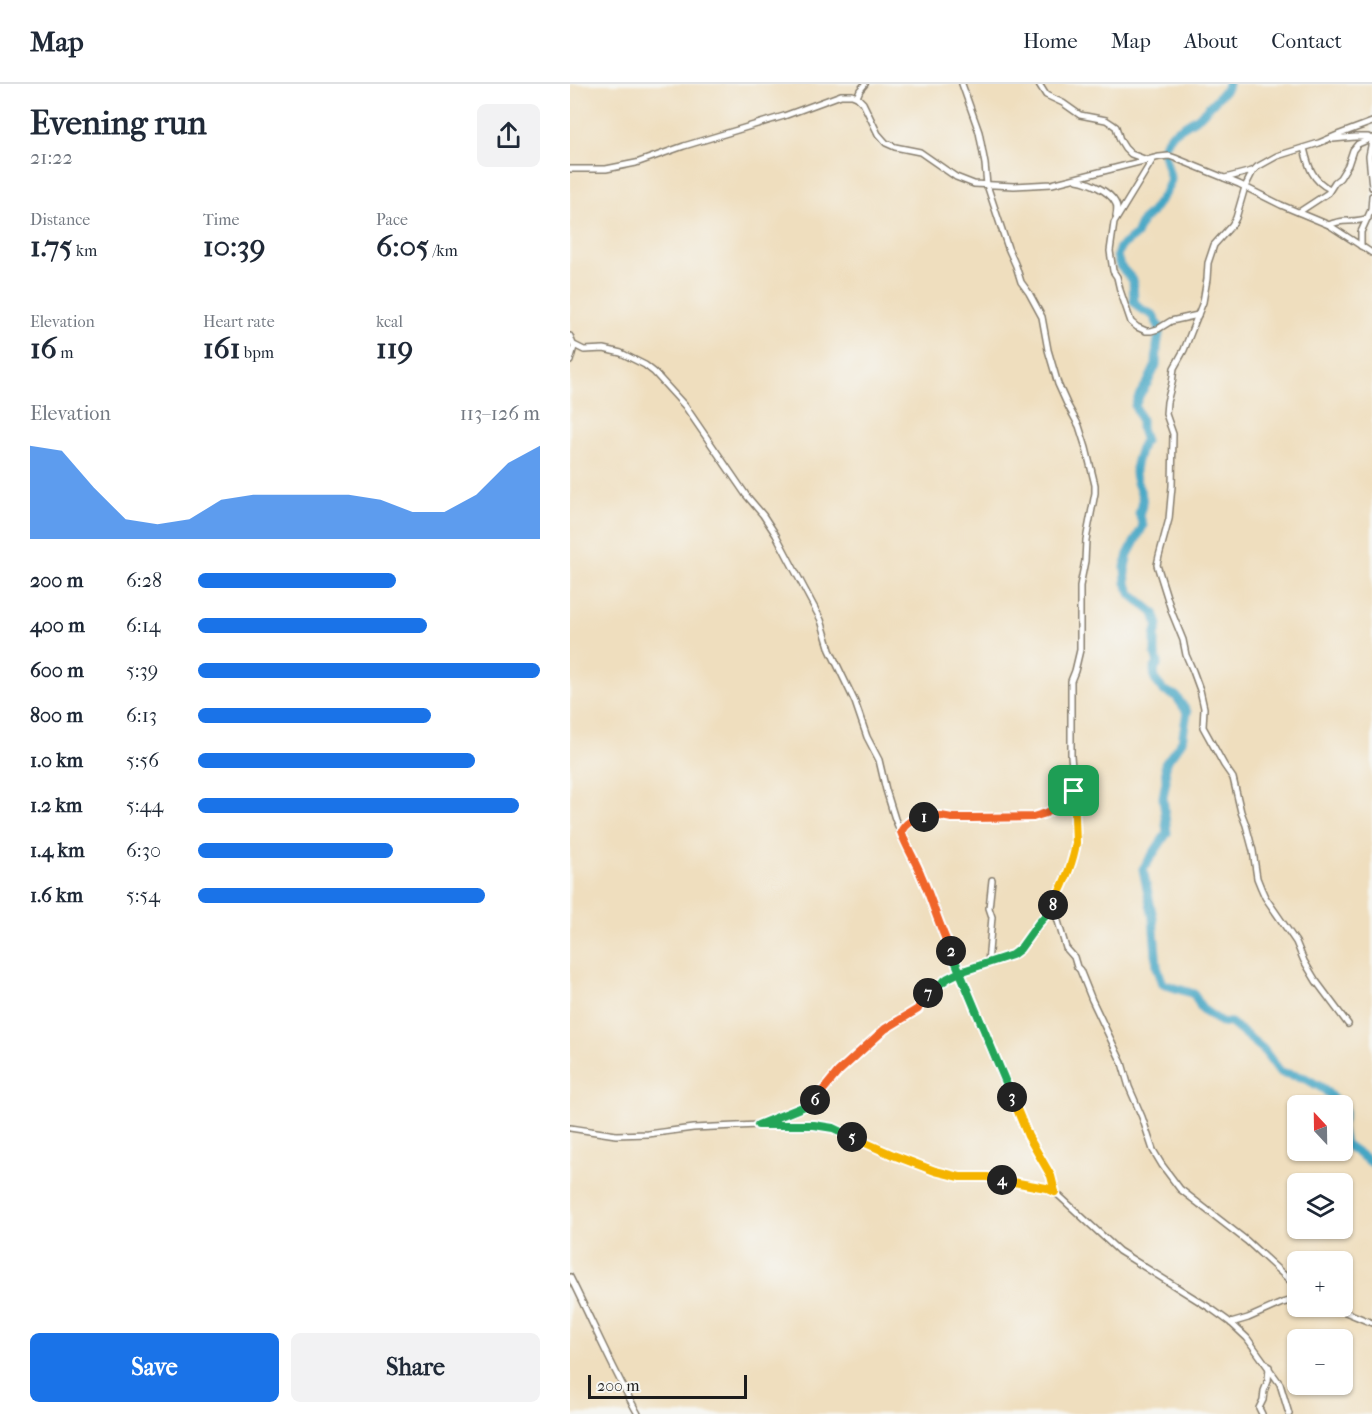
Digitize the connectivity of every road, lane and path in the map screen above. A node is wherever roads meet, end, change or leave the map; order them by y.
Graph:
1 (865, 84) edge
2 (962, 84) edge
3 (1039, 84) edge
4 (857, 97) junction
5 (1372, 122) edge
6 (1372, 139) edge
7 (1325, 140) junction
8 (1304, 148) junction
9 (1153, 159) junction
10 (570, 169) edge
11 (1253, 171) junction
12 (1225, 178) junction
13 (1076, 180) junction
14 (987, 185) junction
15 (1245, 187) junction
16 (1372, 187) edge
17 (1330, 189) junction
18 (1372, 196) edge
19 (1299, 212) junction
20 (1370, 217) edge
21 (1116, 220) junction
22 (1329, 225) junction
23 (1361, 246) junction
24 (1372, 253) edge
25 (1198, 315) junction
26 (570, 336) edge
27 (574, 345) junction
28 (570, 361) edge
29 (1074, 791) junction
30 (901, 832) junction
31 (992, 880) dead end
32 (1056, 899) junction
33 (988, 963) junction
34 (960, 972) junction
35 (1348, 1024) dead end
36 (758, 1125) junction
37 (570, 1128) edge
38 (1055, 1192) junction
39 (570, 1278) edge
40 (1287, 1278) edge
41 (1287, 1302) edge
42 (1353, 1315) edge
43 (1231, 1323) junction
44 (1372, 1323) edge
45 (1269, 1367) junction
46 (638, 1414) edge
47 (1262, 1414) edge
48 (1288, 1414) edge

1 - 4 street
2 - 14 street
3 - 9 street
4 - 10 street
4 - 14 street
5 - 7 street
6 - 7 street
6 - 16 street
6 - 17 street
7 - 8 street
8 - 11 street
8 - 17 street
9 - 12 street
9 - 13 street
9 - 21 street
11 - 12 street
11 - 15 street
12 - 15 street
13 - 14 street
13 - 21 street
14 - 29 street
15 - 19 street
15 - 25 street
17 - 19 street
18 - 20 street
19 - 22 street
20 - 22 street
20 - 23 street
21 - 25 street
22 - 23 street
23 - 24 street
25 - 35 street
26 - 27 street
27 - 28 street
27 - 30 street
29 - 30 street
29 - 32 street
30 - 34 street
31 - 33 street
32 - 33 street
32 - 40 street
33 - 34 street
34 - 36 street
34 - 38 street
36 - 37 street
36 - 38 street
38 - 43 street
39 - 46 street
41 - 43 street
42 - 44 street
43 - 45 street
45 - 47 street
45 - 48 street

